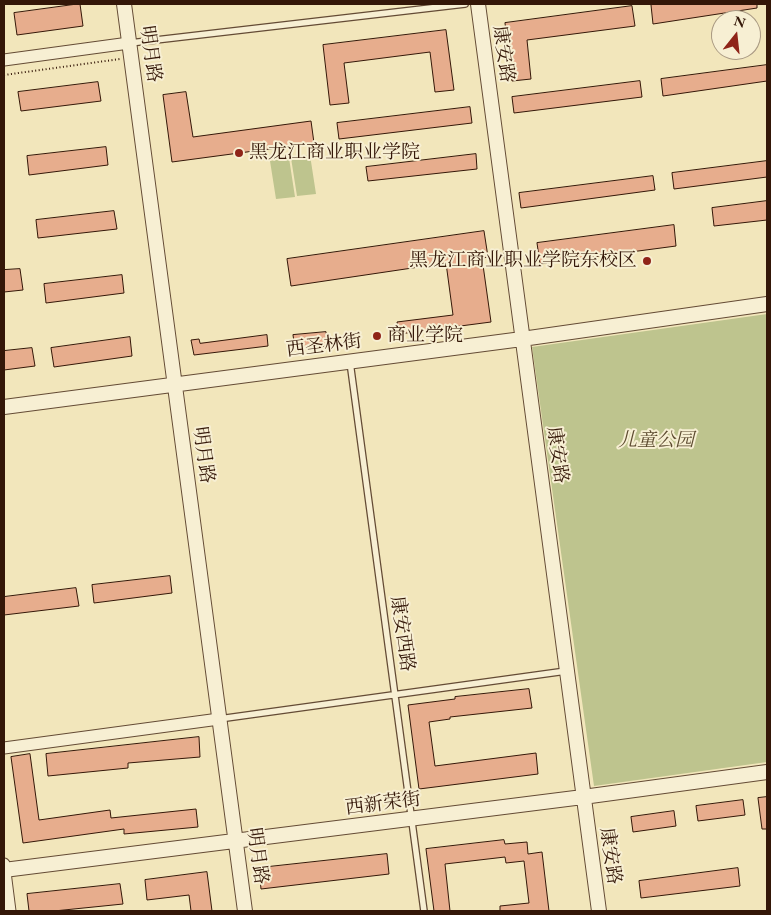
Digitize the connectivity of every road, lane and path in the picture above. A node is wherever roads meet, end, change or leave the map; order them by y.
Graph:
1 (124, 4) edge
2 (466, 4) edge
3 (478, 4) edge
4 (129, 43) junction
5 (131, 57) junction
6 (4, 60) edge
7 (4, 75) edge
8 (767, 304) edge
9 (522, 339) junction
10 (350, 362) junction
11 (175, 384) junction
12 (4, 407) edge
13 (567, 671) junction
14 (395, 694) junction
15 (219, 719) junction
16 (4, 748) edge
17 (767, 772) edge
18 (583, 797) junction
19 (412, 819) junction
20 (236, 841) junction
21 (4, 868) edge
22 (10, 911) edge
23 (245, 911) edge
24 (424, 911) edge
25 (598, 911) edge

1 - 4 street, 明月路
2 - 4 lane
3 - 9 street, 康安路
4 - 5 street, 明月路
4 - 6 street
5 - 7 path
5 - 11 street, 明月路
8 - 9 street, 西圣林街
9 - 10 street, 西圣林街
9 - 13 street, 康安路
10 - 11 street, 西圣林街
10 - 14 lane, 康安西路
11 - 12 street, 西圣林街
11 - 15 street, 明月路
13 - 14 lane
13 - 18 street, 康安路
14 - 15 lane
14 - 19 lane, 康安西路
15 - 16 street
15 - 20 street, 明月路
17 - 18 street, 西新荣街
18 - 19 street, 西新荣街
18 - 25 street, 康安路
19 - 20 street, 西新荣街
19 - 24 lane, 康安西路
20 - 21 street, 西新荣街
20 - 23 street, 明月路
21 - 22 street

